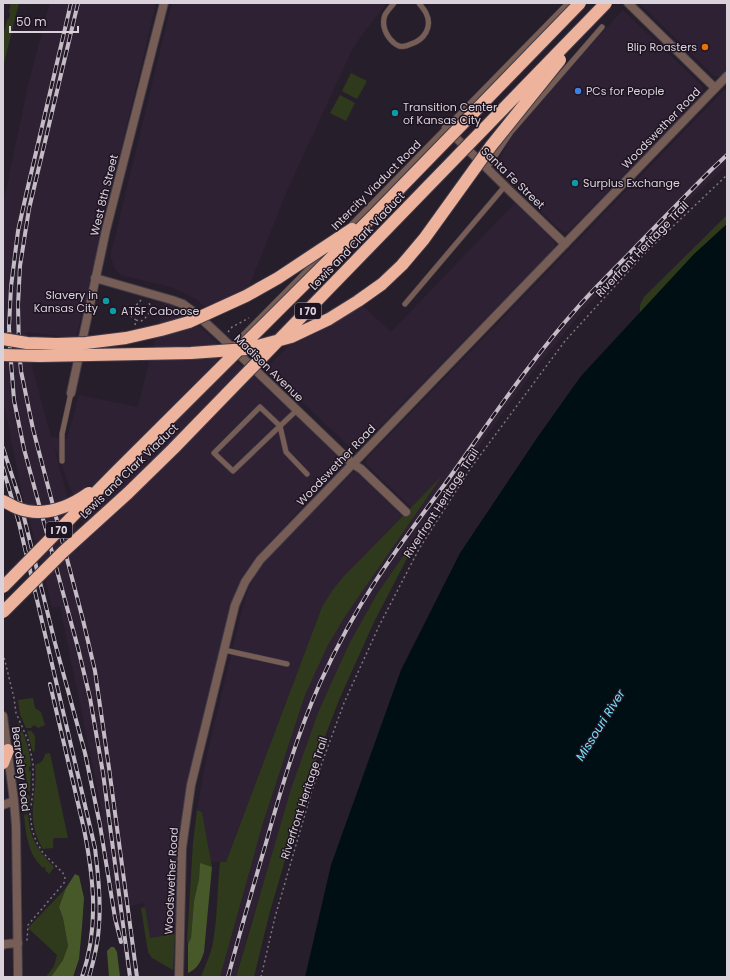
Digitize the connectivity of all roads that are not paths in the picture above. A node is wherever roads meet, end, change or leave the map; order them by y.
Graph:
1 (164, 3) edge
2 (394, 3) edge
3 (419, 3) edge
4 (568, 3) edge
5 (580, 3) edge
6 (606, 3) edge
7 (628, 3) edge
8 (602, 27) dead end
9 (727, 76) edge
10 (715, 88) junction
11 (446, 128) junction
12 (487, 168) junction
13 (505, 186) junction
14 (375, 214) junction
15 (565, 244) junction
16 (95, 278) junction
17 (405, 304) dead end
18 (3, 339) edge
19 (231, 347) junction
20 (3, 355) edge
21 (71, 393) joint
22 (297, 410) junction
23 (280, 426) junction
24 (62, 461) dead end
25 (353, 464) junction
26 (115, 473) junction
27 (307, 474) dead end
28 (3, 501) edge
29 (406, 512) dead end
30 (3, 587) edge
31 (3, 612) edge
32 (224, 650) junction
33 (287, 664) dead end
34 (3, 716) edge
35 (8, 750) junction
36 (3, 763) edge
37 (14, 800) junction
38 (3, 805) edge
39 (3, 944) edge
40 (18, 944) junction
41 (18, 977) edge
42 (178, 977) edge

1 - 16 street, West 8th Street
2 - 3 lane
4 - 11 lane, Intercity Viaduct Road
5 - 14 highway, Lewis and Clark Viaduct / I 70, bridge
6 - 20 highway, bridge
6 - 31 highway, Lewis and Clark Viaduct / I 70, bridge
7 - 10 street
8 - 12 lane
9 - 10 street, Woodswether Road
10 - 15 street, Woodswether Road
11 - 12 street, Santa Fe Street
11 - 19 lane, Intercity Viaduct Road
12 - 13 street, Santa Fe Street
13 - 15 street, Santa Fe Street
13 - 17 lane
14 - 18 highway, bridge
14 - 26 highway, I 70, bridge
15 - 25 street, Woodswether Road
16 - 19 street, Madison Avenue
16 - 21 street, West 8th Street
19 - 22 street, Madison Avenue
21 - 24 lane
22 - 23 lane
22 - 25 street, Madison Avenue
23 - 23 lane
23 - 27 lane
25 - 29 street, Madison Avenue
25 - 32 street, Woodswether Road
26 - 28 highway, bridge
26 - 30 highway, I 70, bridge
32 - 33 lane
32 - 42 street, Woodswether Road
34 - 35 street, Beardsley Road
35 - 36 highway
35 - 37 street, Beardsley Road
37 - 38 street
37 - 40 street, Beardsley Road
39 - 40 street
40 - 41 street, Beardsley Road

